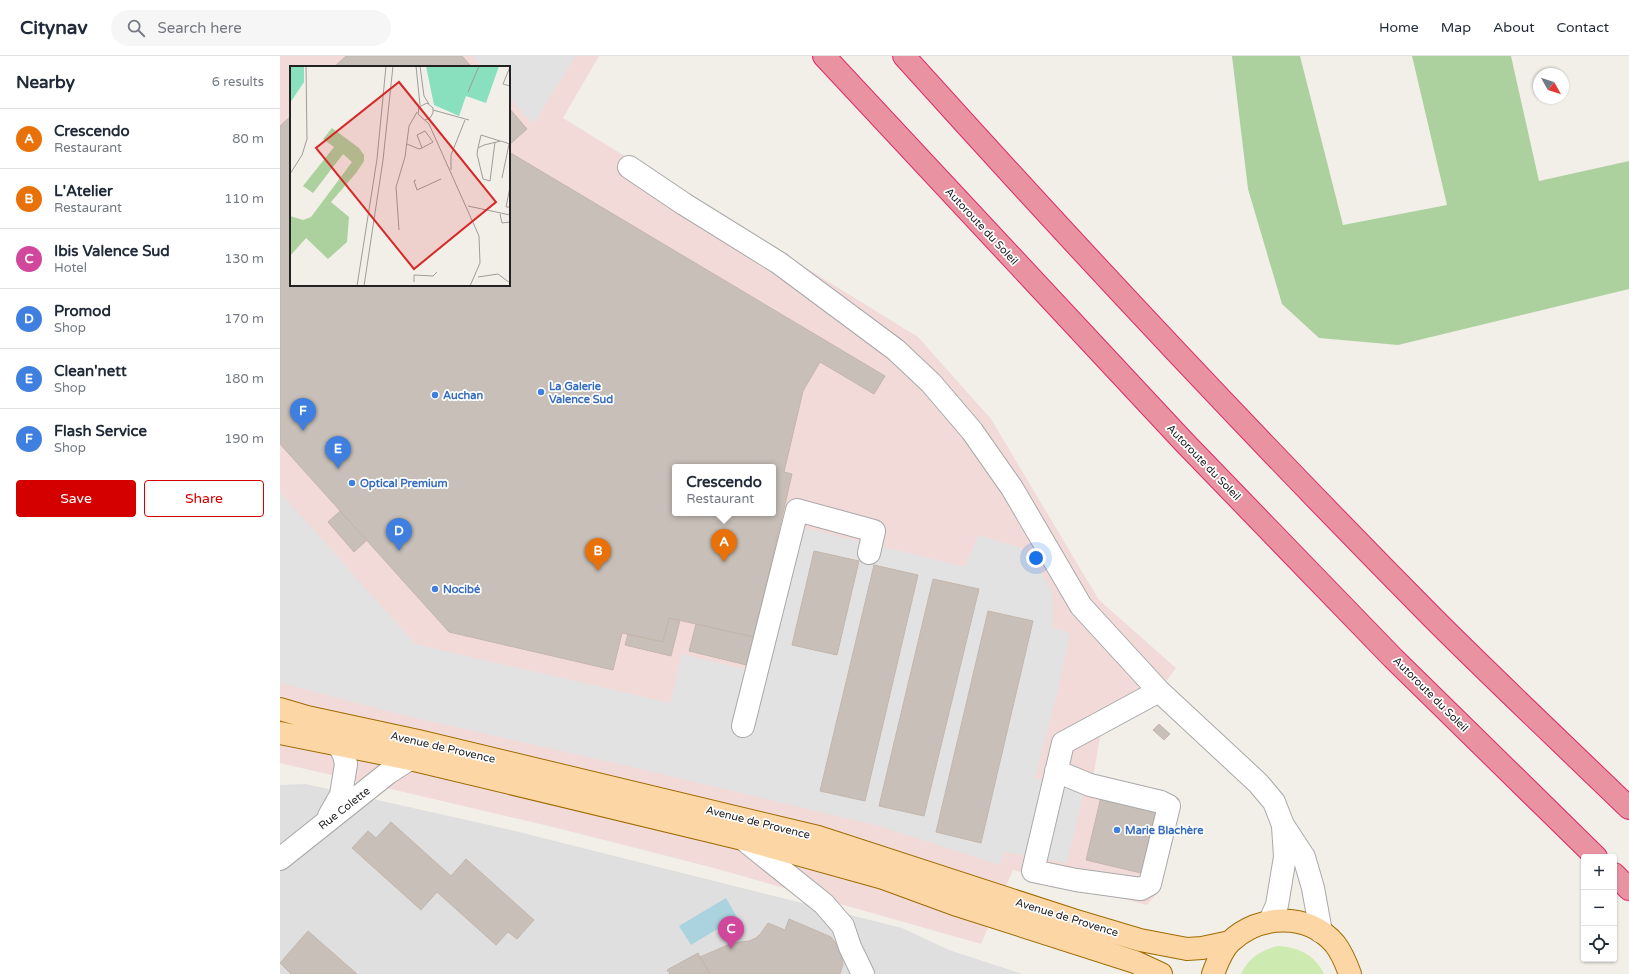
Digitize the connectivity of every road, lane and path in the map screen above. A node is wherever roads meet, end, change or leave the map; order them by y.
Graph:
1 (824, 56) edge
2 (904, 56) edge
3 (629, 166) dead end
4 (869, 553) dead end
5 (1159, 691) junction
6 (280, 709) edge
7 (743, 726) dead end
8 (280, 733) edge
9 (338, 744) junction
10 (410, 759) junction
11 (1056, 771) junction
12 (1629, 808) edge
13 (324, 824) junction
14 (1283, 825) junction
15 (742, 839) junction
16 (1593, 854) edge
17 (280, 859) edge
18 (1617, 877) edge
19 (1629, 889) edge
20 (1270, 921) junction
21 (1321, 932) junction
22 (1230, 942) junction
23 (863, 974) edge
24 (1162, 974) edge
25 (1213, 974) edge
26 (1350, 974) edge

1 - 16 highway, Autoroute du Soleil
2 - 12 highway
3 - 5 street
4 - 7 street
5 - 11 street
5 - 14 street
6 - 22 main road, Avenue de Provence
8 - 9 main road, Avenue de Provence
9 - 10 main road, Avenue de Provence
9 - 13 street
10 - 13 street, Rue Colette
10 - 15 main road, Avenue de Provence
11 - 11 street
13 - 17 street, Rue Colette
14 - 20 street
14 - 21 street
15 - 23 street
15 - 24 main road, Avenue de Provence
18 - 19 highway
20 - 21 main road
20 - 22 main road
21 - 26 main road
22 - 25 main road

